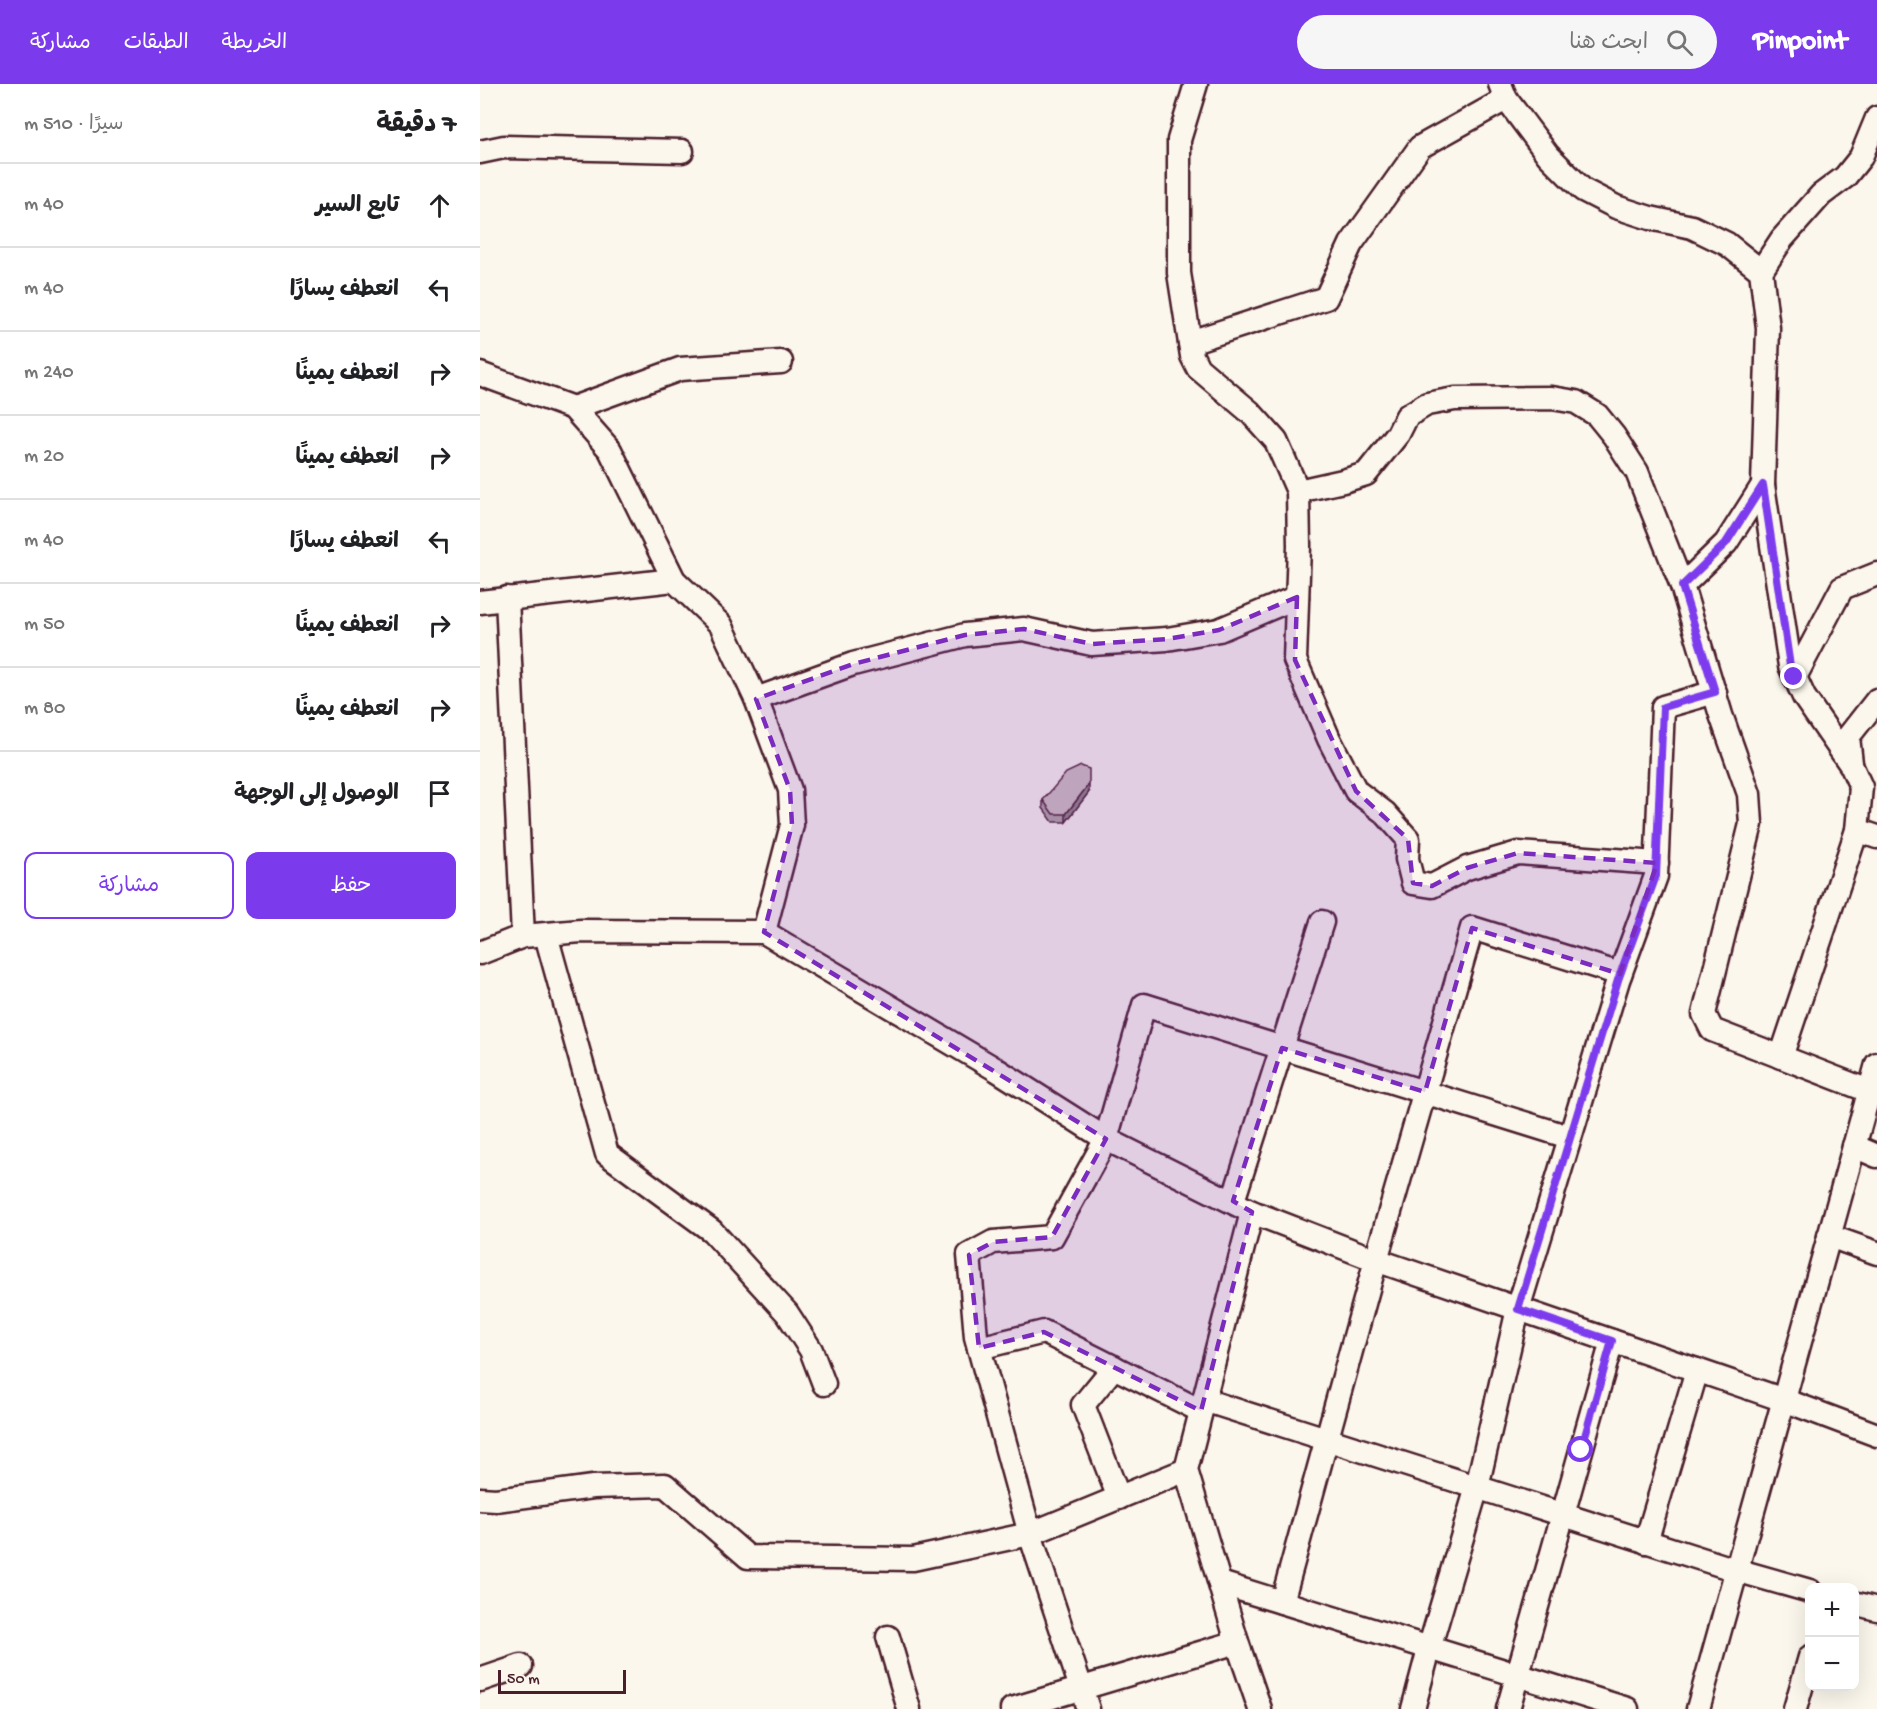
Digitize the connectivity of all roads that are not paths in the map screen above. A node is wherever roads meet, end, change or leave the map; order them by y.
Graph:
1 (1196, 84) edge
2 (1503, 91) edge
3 (1877, 118) edge
4 (682, 151) dead end
5 (480, 152) edge
6 (1761, 271) junction
7 (1190, 342) junction
8 (781, 362) dead end
9 (480, 374) edge
10 (573, 408) junction
11 (1763, 485) junction
12 (1298, 491) junction
13 (1877, 574) edge
14 (674, 580) junction
15 (1682, 586) junction
16 (1297, 597) junction
17 (507, 598) junction
18 (480, 602) edge
19 (1794, 677) junction
20 (1715, 692) junction
21 (756, 699) junction
22 (1877, 700) edge
23 (1851, 765) junction
24 (1867, 833) edge
25 (1657, 862) junction
26 (1322, 922) dead end
27 (764, 932) junction
28 (546, 935) junction
29 (523, 936) junction
30 (480, 953) edge
31 (1620, 974) junction
32 (1282, 1048) junction
33 (1781, 1057) junction
34 (1877, 1064) edge
35 (1869, 1091) junction
36 (1425, 1092) junction
37 (1569, 1137) junction
38 (1106, 1139) junction
39 (1854, 1146) junction
40 (1877, 1156) edge
41 (1243, 1207) junction
42 (1829, 1236) junction
43 (1877, 1253) edge
44 (1376, 1260) junction
45 (1518, 1309) junction
46 (1612, 1341) junction
47 (980, 1348) junction
48 (1114, 1367) junction
49 (1697, 1370) junction
50 (824, 1384) dead end
51 (1784, 1400) junction
52 (1203, 1406) junction
53 (1877, 1435) edge
54 (1327, 1440) junction
55 (1186, 1470) junction
56 (1477, 1487) junction
57 (1119, 1498) junction
58 (480, 1499) edge
59 (1562, 1515) junction
60 (1030, 1534) junction
61 (1646, 1542) junction
62 (1736, 1570) junction
63 (1220, 1583) junction
64 (1805, 1590) edge
65 (1282, 1602) junction
66 (1859, 1604) edge
67 (1877, 1609) edge
68 (888, 1638) dead end
69 (1237, 1642) junction
70 (1429, 1649) junction
71 (521, 1666) dead end
72 (1805, 1672) edge
73 (1517, 1675) junction
74 (480, 1680) edge
75 (1085, 1698) edge
76 (909, 1709) edge
77 (1012, 1709) edge
78 (1260, 1709) edge
79 (1413, 1709) edge
80 (1508, 1709) edge
81 (1627, 1709) edge
82 (1698, 1709) edge
83 (1795, 1709) edge

1 - 7 street
2 - 6 street
2 - 7 street
3 - 6 street
4 - 5 street
6 - 11 street
7 - 12 street
8 - 10 street
9 - 10 street
10 - 14 street
11 - 15 street
11 - 19 street
12 - 15 street
12 - 16 street
13 - 19 street
14 - 17 street
14 - 21 street
15 - 20 street
16 - 21 street
16 - 25 street
17 - 18 street
17 - 29 street
19 - 23 street
20 - 25 street
20 - 33 street
21 - 27 street
22 - 23 street
23 - 24 street
24 - 33 street
25 - 31 street
26 - 32 street
27 - 28 street
27 - 38 street
28 - 29 street
28 - 50 street
29 - 30 street
31 - 36 street
31 - 37 street
32 - 36 street
32 - 38 street
32 - 41 street
33 - 35 street
34 - 35 street
35 - 39 street
36 - 37 street
36 - 44 street
37 - 45 street
38 - 41 street
38 - 47 street
39 - 40 street
39 - 42 street
41 - 44 street
41 - 52 street
42 - 43 street
42 - 51 street
44 - 45 street
44 - 54 street
45 - 46 street
45 - 56 street
46 - 49 street
46 - 59 street
47 - 48 street
47 - 60 street
48 - 52 street
48 - 57 street
49 - 51 street
49 - 61 street
51 - 53 street
51 - 62 street
52 - 54 street
52 - 55 street
54 - 56 street
54 - 65 street
55 - 57 street
55 - 63 street
56 - 59 street
56 - 70 street
57 - 60 street
58 - 60 street
59 - 61 street
59 - 73 street
60 - 75 street
61 - 62 street
62 - 64 street
62 - 82 street
63 - 65 street
63 - 69 street
65 - 70 street
66 - 67 street
68 - 76 street
69 - 75 street
69 - 78 street
70 - 73 street
70 - 79 street
71 - 74 street
72 - 83 street
73 - 80 street
73 - 81 street
75 - 77 street

